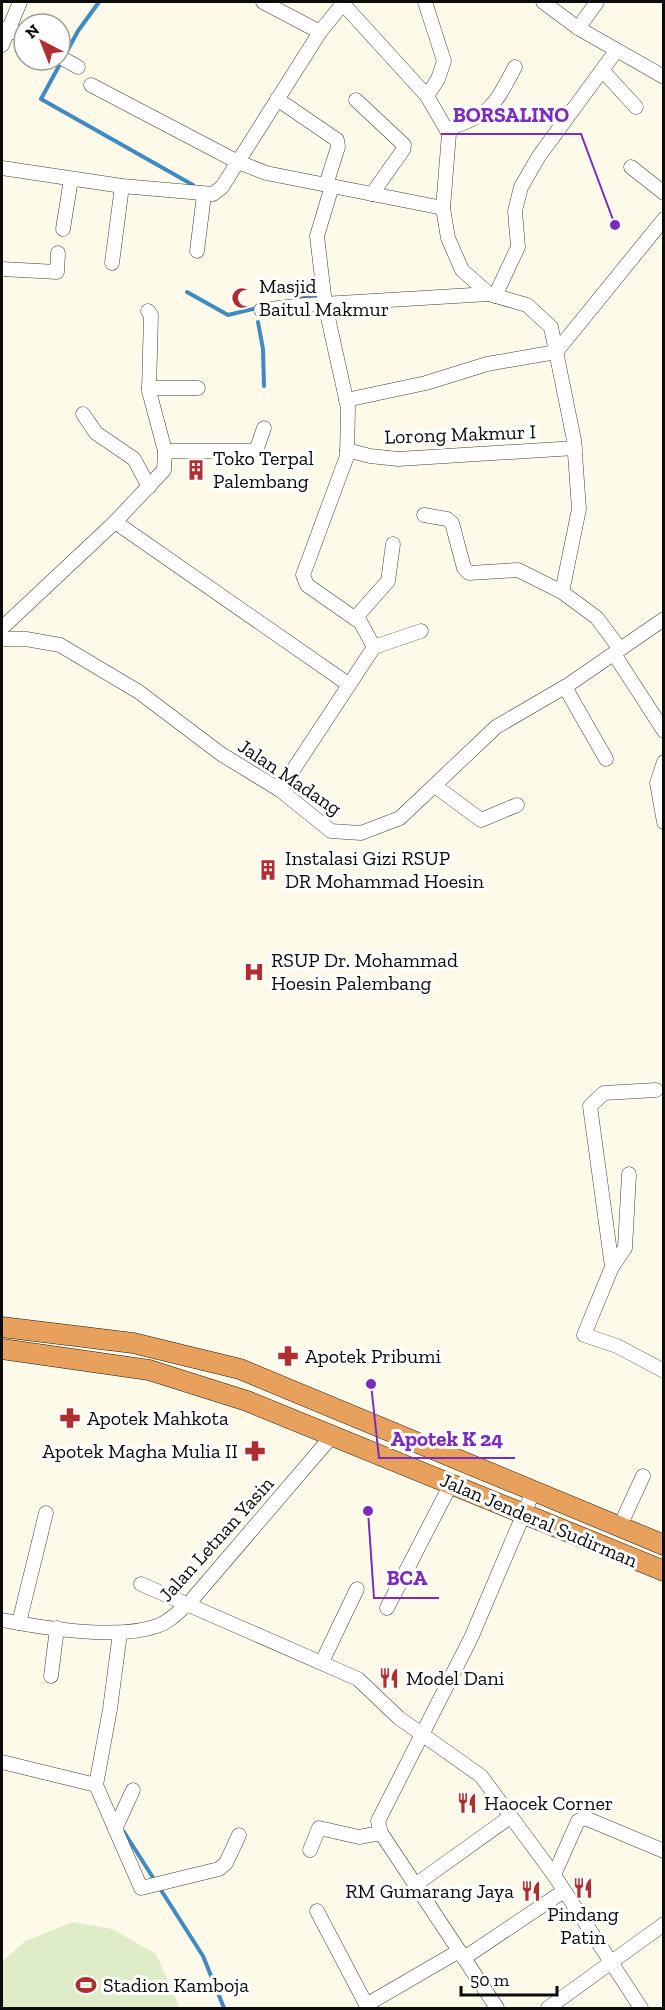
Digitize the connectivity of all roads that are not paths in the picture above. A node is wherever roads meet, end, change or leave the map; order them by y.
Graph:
1 (20, 2) edge
2 (263, 2) edge
3 (425, 2) edge
4 (543, 2) edge
5 (597, 2) edge
6 (578, 27) junction
7 (7, 28) junction
8 (12, 31) edge
9 (320, 32) junction
10 (2, 45) edge
11 (616, 51) junction
12 (515, 67) dead end
13 (602, 70) junction
14 (663, 77) edge
15 (91, 85) dead end
16 (427, 96) junction
17 (277, 99) junction
18 (356, 99) dead end
19 (636, 107) dead end
20 (447, 129) junction
21 (236, 161) junction
22 (631, 167) dead end
23 (2, 168) edge
24 (71, 179) junction
25 (122, 186) junction
26 (329, 186) junction
27 (663, 193) edge
28 (372, 194) junction
29 (204, 195) junction
30 (443, 208) junction
31 (663, 219) edge
32 (63, 229) dead end
33 (197, 251) dead end
34 (58, 253) dead end
35 (112, 263) dead end
36 (2, 268) edge
37 (492, 295) junction
38 (325, 304) junction
39 (261, 310) dead end
40 (147, 311) dead end
41 (556, 352) junction
42 (148, 387) junction
43 (198, 388) dead end
44 (346, 400) junction
45 (83, 414) dead end
46 (264, 428) dead end
47 (575, 448) junction
48 (346, 450) junction
49 (165, 451) junction
50 (149, 487) junction
51 (424, 515) dead end
52 (115, 522) junction
53 (393, 544) dead end
54 (562, 592) junction
55 (663, 619) edge
56 (357, 620) junction
57 (2, 628) edge
58 (421, 631) dead end
59 (2, 639) edge
60 (374, 647) junction
61 (617, 651) junction
62 (348, 684) junction
63 (565, 687) junction
64 (661, 722) edge
65 (606, 759) dead end
66 (661, 769) edge
67 (435, 786) junction
68 (280, 790) junction
69 (518, 805) dead end
70 (662, 817) edge
71 (656, 1090) dead end
72 (629, 1174) dead end
73 (612, 1267) junction
74 (2, 1327) edge
75 (2, 1349) edge
76 (663, 1371) edge
77 (332, 1436) junction
78 (425, 1447) junction
79 (416, 1468) junction
80 (643, 1476) dead end
81 (451, 1484) junction
82 (533, 1492) junction
83 (46, 1513) dead end
84 (522, 1514) junction
85 (620, 1526) junction
86 (663, 1545) edge
87 (663, 1571) edge
88 (141, 1584) dead end
89 (357, 1588) dead end
90 (188, 1604) junction
91 (387, 1608) dead end
92 (2, 1620) edge
93 (20, 1623) junction
94 (57, 1628) junction
95 (120, 1633) junction
96 (322, 1662) junction
97 (51, 1676) dead end
98 (423, 1736) junction
99 (2, 1762) edge
100 (96, 1785) junction
101 (133, 1790) dead end
102 (510, 1817) junction
103 (115, 1829) junction
104 (381, 1833) junction
105 (239, 1835) dead end
106 (310, 1850) dead end
107 (663, 1851) edge
108 (554, 1875) junction
109 (415, 1885) junction
110 (564, 1891) junction
111 (316, 1911) dead end
112 (663, 1924) edge
113 (461, 1954) junction
114 (610, 1962) junction
115 (367, 2007) edge
116 (497, 2008) edge
117 (548, 2008) edge
118 (641, 2008) edge

1 - 7 street
2 - 9 street
3 - 16 street
4 - 6 street
5 - 6 street
6 - 11 street
7 - 8 street
7 - 10 street
9 - 16 street
9 - 17 street
11 - 13 street
11 - 14 street
12 - 20 street
13 - 19 street
13 - 37 street
15 - 21 street
16 - 20 street
17 - 21 street
17 - 26 street
18 - 28 street
20 - 30 street
21 - 26 street
21 - 29 street
22 - 27 street
23 - 24 street
24 - 25 street
24 - 32 street
25 - 29 street
25 - 35 street
26 - 28 street
26 - 38 street
28 - 30 street
29 - 33 street
30 - 37 street
31 - 41 street
34 - 36 street
37 - 38 street
37 - 41 street
38 - 39 street
38 - 44 street
40 - 42 street
41 - 44 street
41 - 47 street
42 - 43 street
42 - 49 street
44 - 48 street
45 - 50 street
46 - 49 street
47 - 48 street, Lorong Makmur I
47 - 54 street
48 - 56 street
49 - 50 street
50 - 52 street
51 - 54 street
52 - 57 street
52 - 62 street
53 - 56 street
54 - 61 street
55 - 61 street, Jalan Madang
56 - 60 street
58 - 60 street
59 - 68 street, Jalan Madang
60 - 62 street
61 - 63 street, Jalan Madang
61 - 64 street
62 - 68 street
63 - 65 street
63 - 67 street, Jalan Madang
66 - 70 street
67 - 68 street, Jalan Madang
67 - 69 street
71 - 73 street
72 - 73 street
73 - 76 street
74 - 78 highway, Jalan Jenderal Sudirman
75 - 77 highway, Jalan Jenderal Sudirman
77 - 79 highway, Jalan Jenderal Sudirman
77 - 90 street, Jalan Letnan Yasin
78 - 79 highway
78 - 82 highway, Jalan Jenderal Sudirman
79 - 81 highway, Jalan Jenderal Sudirman
80 - 85 street
81 - 84 highway, Jalan Jenderal Sudirman
81 - 91 street
82 - 84 street
82 - 85 highway, Jalan Jenderal Sudirman
83 - 93 street
84 - 87 highway, Jalan Jenderal Sudirman
84 - 98 street
85 - 86 highway, Jalan Jenderal Sudirman
88 - 90 street
89 - 96 street
90 - 95 street, Jalan Letnan Yasin
90 - 96 street
92 - 93 street, Jalan Letnan Yasin
93 - 94 street, Jalan Letnan Yasin
94 - 95 street, Jalan Letnan Yasin
94 - 97 street
95 - 100 street
96 - 98 street
98 - 102 street
98 - 104 street
99 - 100 street
100 - 103 street
101 - 103 street
102 - 108 street
102 - 109 street
103 - 105 street
104 - 106 street
104 - 109 street
107 - 108 street
108 - 110 street
109 - 113 street
110 - 113 street
110 - 114 street
111 - 115 street
112 - 114 street
113 - 115 street
113 - 116 street
114 - 117 street
114 - 118 street

